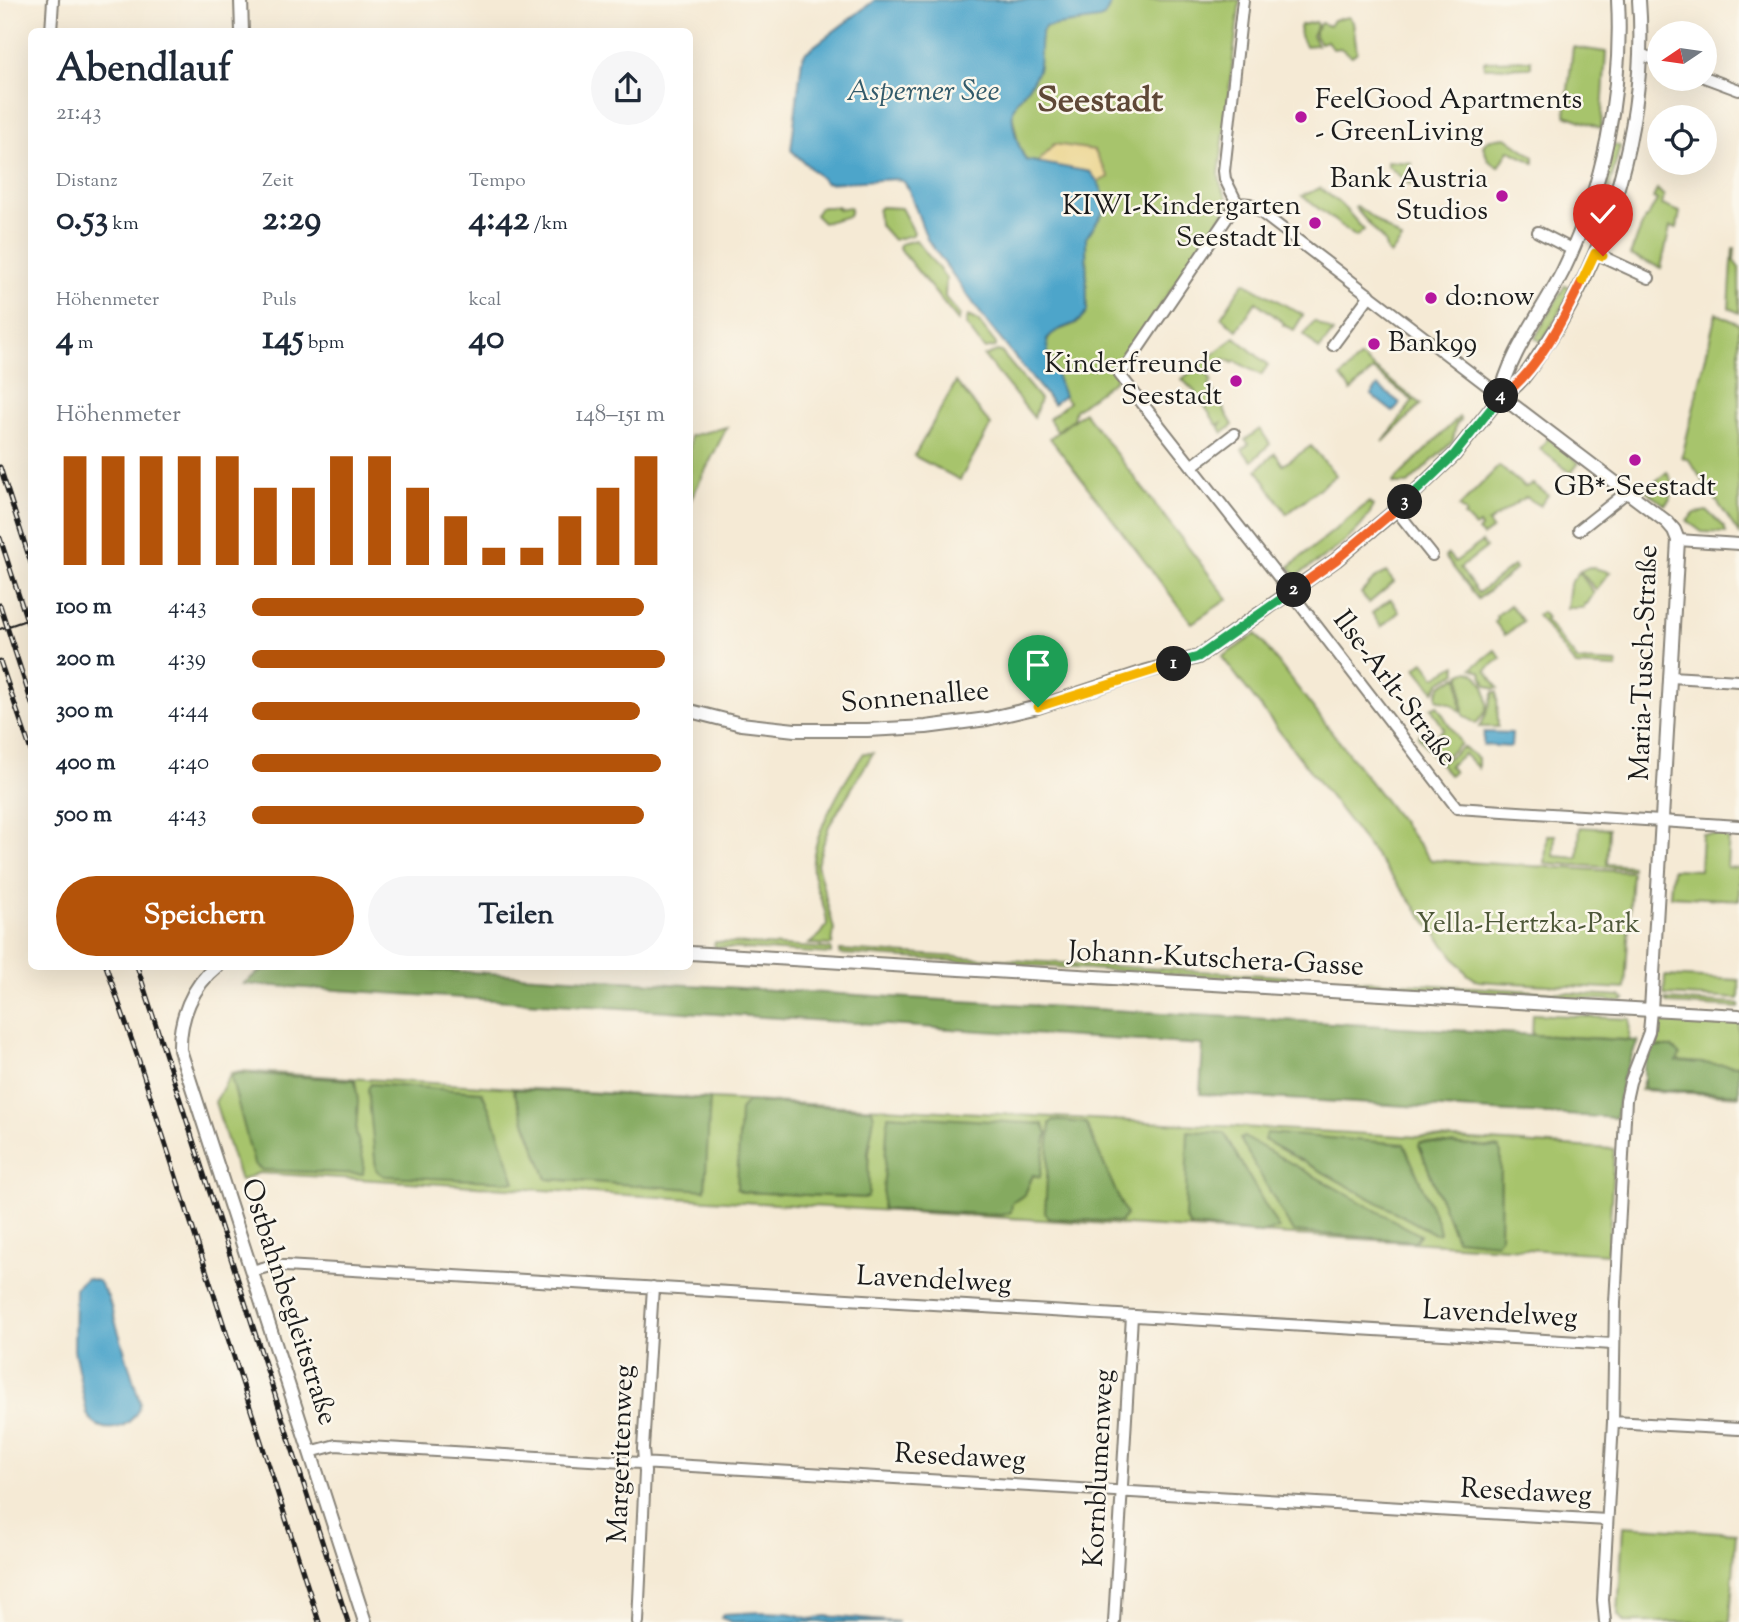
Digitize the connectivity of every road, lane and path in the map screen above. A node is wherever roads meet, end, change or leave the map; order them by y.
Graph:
1 (53, 0) edge
2 (241, 0) edge
3 (1243, 0) edge
4 (1618, 0) edge
5 (1639, 0) edge
6 (51, 28) edge
7 (242, 28) edge
8 (1640, 54) junction
9 (1647, 57) edge
10 (1717, 82) edge
11 (1739, 90) edge
12 (1237, 203) junction
13 (1538, 232) dead end
14 (1573, 250) junction
15 (1595, 253) junction
16 (1649, 278) dead end
17 (1370, 295) junction
18 (1333, 345) dead end
19 (1501, 396) junction
20 (1234, 434) dead end
21 (1192, 466) junction
22 (1627, 492) junction
23 (1396, 510) junction
24 (1579, 530) dead end
25 (1678, 540) junction
26 (1739, 544) edge
27 (1432, 555) dead end
28 (1291, 592) junction
29 (1671, 677) junction
30 (1739, 681) edge
31 (693, 712) edge
32 (1663, 821) junction
33 (1739, 826) edge
34 (693, 953) edge
35 (212, 970) edge
36 (1651, 1010) junction
37 (1739, 1015) edge
38 (252, 1271) junction
39 (653, 1287) junction
40 (1132, 1316) junction
41 (1613, 1344) junction
42 (1613, 1422) junction
43 (1739, 1429) edge
44 (310, 1452) junction
45 (645, 1463) junction
46 (1121, 1490) junction
47 (1607, 1520) junction
48 (365, 1622) edge
49 (638, 1622) edge
50 (1114, 1622) edge
51 (1605, 1622) edge

1 - 6 street
2 - 7 street
3 - 12 street
4 - 14 street, Sonnenallee
5 - 8 street, Sonnenallee
8 - 9 street
8 - 15 street, Sonnenallee
10 - 11 street
12 - 17 street, Maria-Tusch-Straße
12 - 21 street, Ilse-Arlt-Straße
13 - 14 street
14 - 19 street, Sonnenallee
15 - 16 street
15 - 19 street, Sonnenallee
17 - 18 street
17 - 19 street, Maria-Tusch-Straße
19 - 22 street, Maria-Tusch-Straße
19 - 23 street, Sonnenallee
20 - 21 street
21 - 28 street, Ilse-Arlt-Straße
22 - 24 street
22 - 25 street, Maria-Tusch-Straße
23 - 27 street
23 - 28 street, Sonnenallee
25 - 26 street
25 - 29 street, Maria-Tusch-Straße
28 - 31 street, Sonnenallee
28 - 32 street, Ilse-Arlt-Straße
29 - 30 street
29 - 32 street, Maria-Tusch-Straße
32 - 33 street, Ilse-Arlt-Straße
32 - 36 street, Maria-Tusch-Straße
34 - 36 street, Johann-Kutschera-Gasse
35 - 38 street, Ostbahnbegleitstraße
36 - 37 street, Johann-Kutschera-Gasse
36 - 41 street
38 - 39 street, Lavendelweg
38 - 44 street, Ostbahnbegleitstraße
39 - 40 street, Lavendelweg
39 - 45 street, Margeritenweg
40 - 41 street, Lavendelweg
40 - 46 street, Kornblumenweg
41 - 42 street
42 - 43 street
42 - 47 street
44 - 45 street, Resedaweg
44 - 48 street, Ostbahnbegleitstraße
45 - 46 street, Resedaweg
45 - 49 street, Margeritenweg
46 - 47 street, Resedaweg
46 - 50 street, Kornblumenweg
47 - 51 street

